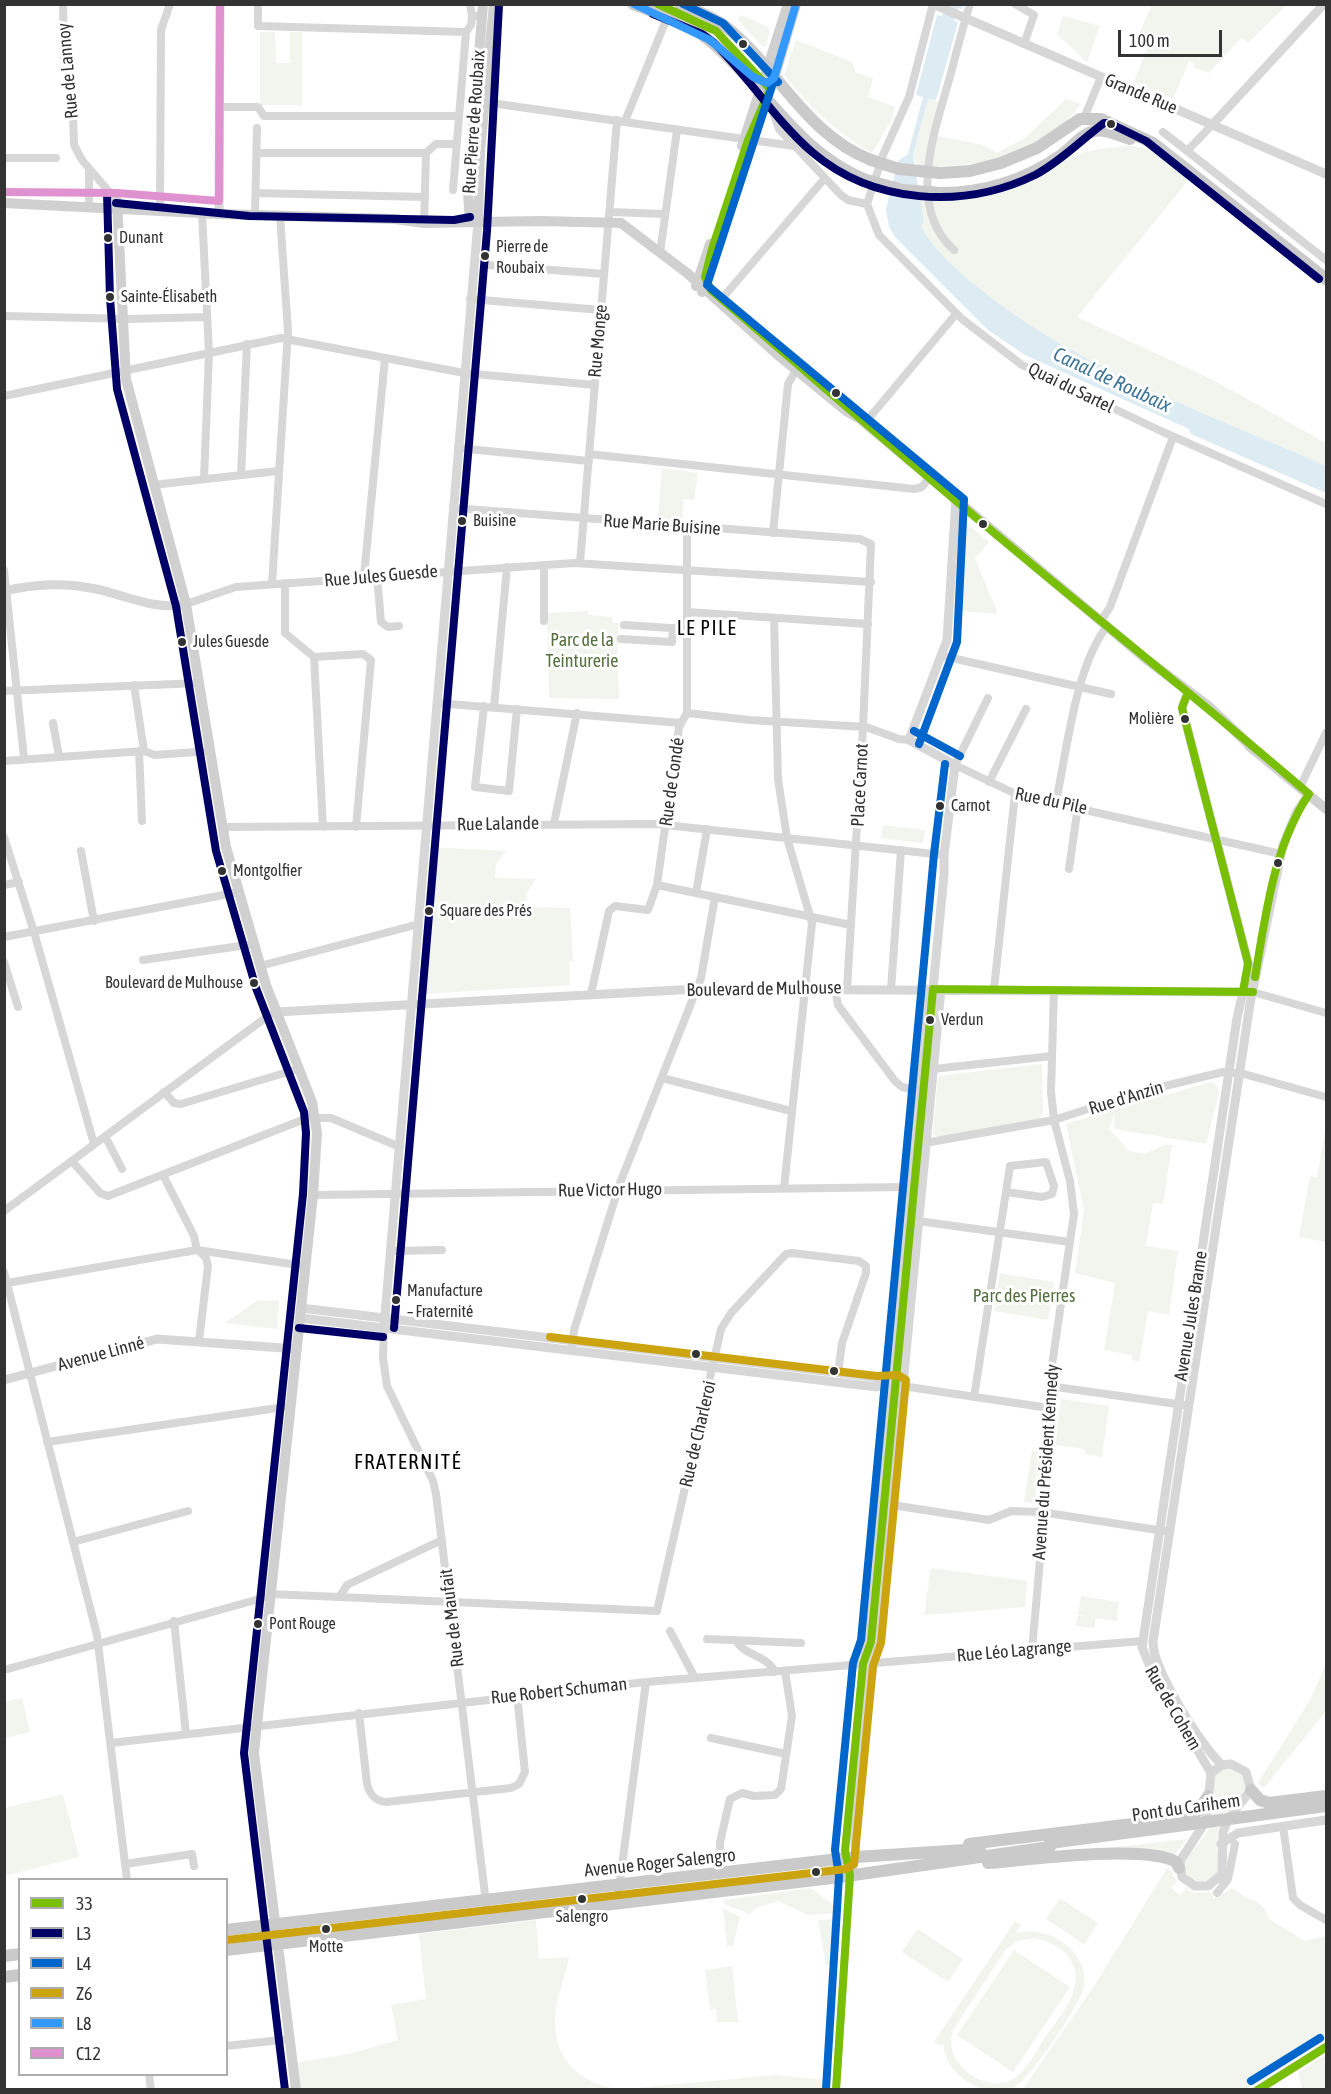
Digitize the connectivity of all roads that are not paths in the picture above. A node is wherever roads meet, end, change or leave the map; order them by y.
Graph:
1 (63, 4) edge
2 (170, 4) edge
3 (220, 4) edge
4 (258, 4) edge
5 (470, 4) edge
6 (494, 4) edge
7 (633, 4) edge
8 (680, 4) edge
9 (788, 4) edge
10 (796, 4) edge
11 (933, 4) edge
12 (970, 4) edge
13 (1015, 4) edge
14 (1324, 4) edge
15 (479, 12) edge
16 (667, 18) junction
17 (965, 19) junction
18 (466, 32) junction
19 (1024, 44) junction
20 (1101, 77) junction
21 (767, 87) junction
22 (484, 102) junction
23 (220, 107) junction
24 (458, 116) junction
25 (1084, 118) junction
26 (621, 121) junction
27 (1212, 124) junction
28 (257, 128) dead end
29 (677, 130) junction
30 (1163, 132) dead end
31 (748, 140) junction
32 (456, 144) junction
33 (795, 147) junction
34 (1187, 151) junction
35 (1165, 152) junction
36 (257, 153) junction
37 (426, 153) junction
38 (4, 158) edge
39 (56, 158) dead end
40 (89, 170) junction
41 (1326, 174) edge
42 (825, 178) junction
43 (453, 190) dead end
44 (256, 194) junction
45 (425, 197) junction
46 (89, 200) junction
47 (4, 203) edge
48 (117, 204) junction
49 (867, 204) junction
50 (161, 207) junction
51 (223, 212) junction
52 (202, 213) junction
53 (665, 214) junction
54 (255, 215) junction
55 (280, 216) junction
56 (609, 217) junction
57 (473, 219) junction
58 (424, 221) junction
59 (954, 250) dead end
60 (660, 253) junction
61 (1326, 260) edge
62 (480, 264) junction
63 (604, 274) junction
64 (472, 276) junction
65 (1326, 279) edge
66 (699, 288) junction
67 (470, 299) junction
68 (719, 302) junction
69 (601, 310) junction
70 (957, 314) junction
71 (4, 316) edge
72 (207, 317) junction
73 (122, 319) junction
74 (287, 338) junction
75 (247, 344) junction
76 (209, 353) junction
77 (779, 356) junction
78 (385, 358) junction
79 (796, 370) junction
80 (124, 371) junction
81 (464, 373) junction
82 (595, 385) junction
83 (4, 396) edge
84 (865, 423) junction
85 (1173, 436) junction
86 (458, 448) junction
87 (589, 457) junction
88 (278, 471) junction
89 (779, 474) junction
90 (240, 475) junction
91 (930, 477) junction
92 (204, 479) junction
93 (153, 485) junction
94 (956, 499) junction
95 (1326, 504) edge
96 (453, 508) junction
97 (584, 519) junction
98 (687, 527) junction
99 (773, 533) junction
100 (870, 543) joint
101 (580, 563) junction
102 (544, 565) junction
103 (507, 567) junction
104 (4, 570) edge
105 (448, 570) junction
106 (687, 570) junction
107 (364, 576) junction
108 (377, 576) junction
109 (871, 582) junction
110 (272, 584) junction
111 (285, 584) junction
112 (5, 590) edge
113 (186, 604) junction
114 (687, 612) junction
115 (774, 618) junction
116 (544, 621) dead end
117 (1104, 623) junction
118 (868, 624) junction
119 (624, 625) dead end
120 (399, 626) dead end
121 (673, 628) junction
122 (687, 629) junction
123 (621, 639) dead end
124 (943, 656) junction
125 (314, 657) junction
126 (200, 683) junction
127 (134, 686) junction
128 (1080, 686) junction
129 (16, 689) junction
130 (4, 691) edge
131 (1111, 694) dead end
132 (1188, 694) junction
133 (988, 698) dead end
134 (437, 703) junction
135 (484, 706) junction
136 (494, 707) junction
137 (517, 709) junction
138 (1026, 709) dead end
139 (577, 713) junction
140 (687, 713) junction
141 (775, 722) junction
142 (53, 723) dead end
143 (681, 723) junction
144 (863, 727) junction
145 (1326, 733) edge
146 (909, 740) junction
147 (141, 751) junction
148 (210, 751) junction
149 (59, 756) junction
150 (24, 758) junction
151 (4, 761) edge
152 (955, 765) junction
153 (989, 783) junction
154 (1305, 791) junction
155 (1015, 794) junction
156 (1056, 802) junction
157 (1078, 806) junction
158 (1326, 809) edge
159 (142, 821) dead end
160 (554, 823) junction
161 (666, 824) junction
162 (428, 825) junction
163 (222, 827) junction
164 (323, 827) junction
165 (356, 827) junction
166 (707, 829) junction
167 (4, 837) edge
168 (787, 838) junction
169 (1216, 839) junction
170 (856, 845) junction
171 (901, 850) junction
172 (81, 851) dead end
173 (1281, 854) junction
174 (944, 855) junction
175 (1069, 868) dead end
176 (19, 882) junction
177 (4, 885) edge
178 (657, 885) junction
179 (239, 892) junction
180 (696, 893) junction
181 (715, 897) junction
182 (811, 917) junction
183 (94, 921) junction
184 (419, 924) junction
185 (850, 925) junction
186 (34, 932) junction
187 (4, 937) edge
188 (254, 944) junction
189 (1246, 953) junction
190 (1260, 955) junction
191 (143, 960) dead end
192 (4, 962) edge
193 (260, 966) junction
194 (805, 988) junction
195 (835, 988) junction
196 (697, 989) junction
197 (848, 989) junction
198 (891, 989) junction
199 (933, 989) junction
200 (994, 989) junction
201 (1054, 990) junction
202 (1248, 992) junction
203 (591, 994) junction
204 (412, 1004) junction
205 (18, 1007) dead end
206 (276, 1012) junction
207 (1326, 1013) edge
208 (1052, 1056) junction
209 (298, 1069) junction
210 (933, 1069) junction
211 (1228, 1072) junction
212 (1240, 1074) junction
213 (662, 1078) junction
214 (916, 1090) junction
215 (164, 1092) junction
216 (1326, 1098) edge
217 (791, 1112) junction
218 (315, 1116) junction
219 (1054, 1120) junction
220 (105, 1136) junction
221 (925, 1143) junction
222 (94, 1144) junction
223 (400, 1147) junction
224 (72, 1161) junction
225 (123, 1169) dead end
226 (163, 1175) junction
227 (906, 1187) junction
228 (784, 1188) junction
229 (617, 1190) junction
230 (1006, 1192) junction
231 (396, 1193) junction
232 (313, 1195) junction
233 (4, 1211) edge
234 (918, 1221) junction
235 (999, 1232) junction
236 (1070, 1242) junction
237 (197, 1250) junction
238 (442, 1250) dead end
239 (392, 1251) junction
240 (224, 1256) junction
241 (208, 1266) junction
242 (305, 1266) junction
243 (4, 1272) edge
244 (1197, 1279) junction
245 (1208, 1281) junction
246 (7, 1283) junction
247 (301, 1313) junction
248 (385, 1323) junction
249 (199, 1341) junction
250 (572, 1345) junction
251 (297, 1349) junction
252 (714, 1363) junction
253 (30, 1373) junction
254 (838, 1373) junction
255 (4, 1380) edge
256 (889, 1384) junction
257 (904, 1386) junction
258 (1049, 1386) junction
259 (974, 1397) junction
260 (1178, 1404) junction
261 (291, 1406) junction
262 (1189, 1406) junction
263 (1049, 1408) junction
264 (47, 1443) junction
265 (892, 1505) junction
266 (188, 1511) dead end
267 (1041, 1512) junction
268 (1159, 1530) junction
269 (1170, 1532) junction
270 (442, 1540) junction
271 (73, 1542) junction
272 (271, 1595) junction
273 (340, 1596) junction
274 (450, 1602) junction
275 (174, 1621) junction
276 (670, 1631) dead end
277 (707, 1640) dead end
278 (736, 1641) junction
279 (1142, 1641) junction
280 (1153, 1641) junction
281 (801, 1643) dead end
282 (98, 1644) junction
283 (1032, 1650) junction
284 (874, 1662) junction
285 (863, 1664) junction
286 (4, 1670) edge
287 (785, 1671) junction
288 (1155, 1671) junction
289 (775, 1672) junction
290 (695, 1678) junction
291 (646, 1682) junction
292 (1167, 1691) junction
293 (517, 1695) junction
294 (462, 1702) junction
295 (359, 1713) junction
296 (257, 1726) junction
297 (186, 1734) junction
298 (711, 1738) dead end
299 (111, 1743) junction
300 (786, 1754) junction
301 (1222, 1765) junction
302 (1211, 1773) junction
303 (1251, 1790) junction
304 (473, 1791) junction
305 (1208, 1796) junction
306 (1326, 1796) edge
307 (1326, 1806) edge
308 (1326, 1810) edge
309 (1326, 1820) edge
310 (1283, 1827) junction
311 (1221, 1844) junction
312 (1234, 1844) dead end
313 (1050, 1845) junction
314 (935, 1857) junction
315 (852, 1858) junction
316 (125, 1864) junction
317 (194, 1866) dead end
318 (1179, 1868) junction
319 (720, 1874) junction
320 (850, 1875) junction
321 (127, 1878) edge
322 (1222, 1881) junction
323 (617, 1885) junction
324 (1217, 1893) dead end
325 (486, 1900) junction
326 (617, 1904) junction
327 (488, 1919) junction
328 (1326, 1920) edge
329 (275, 1924) junction
330 (228, 1930) edge
331 (277, 1943) junction
332 (228, 1950) edge
333 (290, 2039) junction
334 (228, 2046) edge
335 (1326, 2047) edge
336 (296, 2090) edge
337 (836, 2090) edge
338 (1257, 2090) edge

1 - 40 street, Rue de Lannoy
2 - 50 street
3 - 23 street
4 - 18 street
5 - 15 street
6 - 22 main road, Rue Pierre de Roubaix
7 - 16 main road
8 - 21 main road
9 - 21 main road
10 - 21 main road
11 - 17 street, Grande Rue
11 - 49 street
12 - 17 street
13 - 19 street
14 - 27 street
15 - 18 street
15 - 57 main road, Rue Pierre de Roubaix
16 - 21 main road
16 - 26 street, Rue Monge
17 - 19 street, Grande Rue
17 - 59 street
18 - 24 street
19 - 20 street, Grande Rue
20 - 25 street
20 - 27 street, Grande Rue
21 - 25 main road, bridge
21 - 31 main road
21 - 33 street
21 - 35 main road, bridge
22 - 26 street
22 - 57 main road, Rue Pierre de Roubaix
23 - 24 street
23 - 51 street
24 - 32 street
25 - 35 main road
26 - 29 street
26 - 56 street, Rue Monge
27 - 34 street
27 - 41 street, Grande Rue
28 - 36 street
29 - 31 street
29 - 53 street
30 - 34 street
31 - 33 street
31 - 66 main road
32 - 37 street
32 - 43 street
33 - 42 street
34 - 61 street
35 - 65 main road
36 - 37 street
36 - 44 street
37 - 45 street
38 - 39 street
40 - 46 street, Rue de Lannoy
40 - 48 street, Rue de Lannoy
42 - 49 street
42 - 68 street
44 - 45 street
44 - 54 street
45 - 58 street
46 - 47 main road
46 - 48 main road
48 - 50 main road
48 - 73 main road
49 - 70 street, Quai du Sartel
50 - 51 main road
50 - 52 main road
51 - 52 main road
51 - 54 main road
52 - 72 street
53 - 56 street
53 - 60 street
54 - 55 main road
55 - 58 main road
55 - 74 street
56 - 57 main road
56 - 60 main road
56 - 63 street, Rue Monge
57 - 58 main road
57 - 62 street, Rue Pierre de Roubaix
57 - 64 street, Rue Pierre de Roubaix
60 - 66 main road
62 - 63 street
62 - 64 street, Rue Pierre de Roubaix
63 - 69 street, Rue Monge
64 - 67 street, Rue Pierre de Roubaix
66 - 68 main road
66 - 77 main road
67 - 69 street
67 - 81 street, Rue Pierre de Roubaix
68 - 77 main road
69 - 82 street, Rue Monge
70 - 84 street
70 - 85 street, Quai du Sartel
71 - 73 street
72 - 73 street
72 - 76 street
73 - 80 main road
74 - 75 street
74 - 78 street
74 - 88 street
75 - 76 street
75 - 90 street
76 - 80 street
76 - 92 street
77 - 79 main road
78 - 81 street
78 - 107 street
79 - 84 main road
79 - 89 street
80 - 83 street
80 - 93 main road
81 - 82 street
81 - 86 street, Rue Pierre de Roubaix
82 - 87 street, Rue Monge
84 - 91 main road
85 - 95 street, Quai du Sartel
85 - 117 street
86 - 87 street
86 - 96 street, Rue Pierre de Roubaix
87 - 89 street
87 - 97 street, Rue Monge
88 - 90 street
88 - 110 street
89 - 91 street
89 - 99 street
90 - 92 street
91 - 94 main road
92 - 93 street
93 - 113 main road
94 - 117 main road
94 - 124 street
96 - 97 street, Rue Marie Buisine
96 - 105 street, Rue Pierre de Roubaix
97 - 98 street, Rue Marie Buisine
97 - 101 street, Rue Monge
98 - 99 street, Rue Marie Buisine
98 - 106 street, Rue de Condé
99 - 100 street, Rue Marie Buisine
100 - 109 street, Place Carnot
101 - 102 street, Rue Jules Guesde
101 - 106 street, Rue Jules Guesde
102 - 103 street, Rue Jules Guesde
102 - 116 street
103 - 105 street, Rue Jules Guesde
103 - 136 street
104 - 112 street
105 - 108 street, Rue Jules Guesde
105 - 134 street, Rue Pierre de Roubaix
106 - 109 street, Rue Jules Guesde
106 - 114 street, Rue de Condé
107 - 108 street, Rue Jules Guesde
107 - 111 street, Rue Jules Guesde
108 - 120 street
109 - 118 street, Place Carnot
110 - 111 street, Rue Jules Guesde
110 - 113 street, Rue Jules Guesde
111 - 125 street
112 - 113 street, Rue Jules Guesde
112 - 129 street
113 - 126 main road
114 - 115 street
114 - 122 street, Rue de Condé
115 - 118 street
115 - 141 street
117 - 128 street
117 - 132 main road
118 - 144 street, Place Carnot
119 - 121 street
121 - 122 street
121 - 123 street
122 - 140 street, Rue de Condé
124 - 128 street
124 - 146 street
125 - 164 street
125 - 165 street
126 - 127 street
126 - 148 main road
127 - 129 street
127 - 147 street
128 - 131 street
128 - 156 street
129 - 130 street
129 - 150 street
132 - 154 main road
132 - 169 street
133 - 152 street
134 - 135 street
134 - 162 street, Rue Pierre de Roubaix
135 - 136 street
135 - 137 street
136 - 137 street
137 - 139 street
138 - 153 street
139 - 143 street
139 - 160 street
140 - 141 street, Rue du Pile
140 - 143 street, Rue de Condé
141 - 144 street, Rue du Pile
141 - 168 street
142 - 149 street
143 - 161 street, Rue de Condé
144 - 146 street, Rue du Pile
144 - 170 street, Place Carnot
145 - 154 street
146 - 152 street, Rue du Pile
147 - 148 street
147 - 149 street
147 - 159 street
148 - 163 main road
149 - 150 street
150 - 151 street
152 - 153 street, Rue du Pile
152 - 174 street
153 - 155 street, Rue du Pile
154 - 158 main road
154 - 173 street
155 - 156 street, Rue du Pile
155 - 200 street
156 - 157 street, Rue du Pile
157 - 169 street, Rue du Pile
157 - 175 street
160 - 161 street, Rue Lalande
160 - 162 street, Rue Lalande
161 - 166 street, Rue Lalande
161 - 178 street, Rue de Condé
162 - 165 street, Rue Lalande
162 - 184 street, Rue Pierre de Roubaix
163 - 164 street, Rue Lalande
163 - 179 main road
164 - 165 street, Rue Lalande
166 - 168 street, Rue Lalande
166 - 180 street
167 - 176 street
168 - 170 street, Rue Lalande
168 - 182 street
169 - 173 street, Rue du Pile
169 - 189 street
170 - 171 street, Place Carnot
170 - 185 street
171 - 174 street, Place Carnot
171 - 198 street
172 - 183 street
173 - 190 street
174 - 199 street
176 - 177 street
176 - 186 street
178 - 180 street
178 - 203 street, Rue de Condé
179 - 183 street
179 - 188 main road
180 - 181 street
181 - 182 street
181 - 196 street
182 - 185 street
182 - 194 street
183 - 186 street
184 - 193 street
184 - 204 street, Rue Pierre de Roubaix
185 - 197 street
186 - 187 street
186 - 222 street
188 - 191 street
188 - 193 main road
189 - 190 street
189 - 202 street
190 - 202 street
192 - 205 street
193 - 206 main road
194 - 195 street, Boulevard de Mulhouse
194 - 196 street, Boulevard de Mulhouse
194 - 217 street
195 - 197 street, Boulevard de Mulhouse
195 - 214 street
196 - 203 street, Boulevard de Mulhouse
196 - 213 street
197 - 198 street, Boulevard de Mulhouse
198 - 199 street, Boulevard de Mulhouse
199 - 200 street, Boulevard de Mulhouse
199 - 210 street
199 - 214 street
200 - 201 street, Boulevard de Mulhouse
201 - 202 street, Boulevard de Mulhouse
201 - 208 street, Avenue du Président Kennedy
202 - 207 street
202 - 211 street, Avenue Jules Brame
202 - 212 street, Avenue Jules Brame
203 - 204 street, Boulevard de Mulhouse
204 - 206 street, Boulevard de Mulhouse
204 - 223 street, Rue Pierre de Roubaix
206 - 209 main road
206 - 215 street
208 - 210 street
208 - 219 street, Avenue du Président Kennedy
209 - 215 street
209 - 218 main road
210 - 221 street
211 - 212 street, Rue d'Anzin
211 - 219 street, Rue d'Anzin
211 - 244 street, Avenue Jules Brame
212 - 216 street, Rue d'Anzin
212 - 245 street, Avenue Jules Brame
213 - 217 street
213 - 229 street
214 - 227 street
215 - 220 street
217 - 228 street
218 - 223 street
218 - 226 street
218 - 232 main road
219 - 221 street, Rue d'Anzin
219 - 236 street, Avenue du Président Kennedy
220 - 222 street
220 - 225 street
221 - 234 street
222 - 224 street
223 - 231 street, Rue Pierre de Roubaix
224 - 226 street
224 - 233 street
226 - 237 street
227 - 228 street, Rue Victor Hugo
227 - 256 street
228 - 229 street, Rue Victor Hugo
229 - 231 street, Rue Victor Hugo
229 - 250 street
230 - 230 street
230 - 235 street
231 - 232 street, Rue Victor Hugo
231 - 239 street, Rue Pierre de Roubaix
232 - 242 main road
234 - 235 street
234 - 257 street
235 - 236 street
235 - 259 street
236 - 258 street, Avenue du Président Kennedy
237 - 240 street
237 - 241 street
237 - 246 street
238 - 239 street
239 - 248 street, Rue Pierre de Roubaix
240 - 241 street
240 - 242 street
241 - 249 street
242 - 247 main road
243 - 246 street
244 - 245 street
244 - 260 street, Avenue Jules Brame
245 - 262 street, Avenue Jules Brame
246 - 253 street
247 - 248 street
247 - 251 main road
248 - 250 street
248 - 270 street, Rue de Maufait
249 - 251 street, Avenue Linné
249 - 253 street, Avenue Linné
250 - 252 street
251 - 261 main road
252 - 254 street
252 - 254 street, Rue de Charleroi
252 - 256 street
252 - 274 street, Rue de Charleroi
253 - 255 street, Avenue Linné
253 - 264 street
254 - 256 street
256 - 257 street
256 - 285 street
257 - 259 street
257 - 265 street
258 - 260 street
258 - 263 street, Avenue du Président Kennedy
259 - 263 street
260 - 262 street
260 - 268 street, Avenue Jules Brame
261 - 264 street
261 - 272 main road
262 - 269 street, Avenue Jules Brame
263 - 267 street, Avenue du Président Kennedy
264 - 271 street
265 - 267 street
265 - 284 street
266 - 271 street
267 - 268 street
267 - 283 street, Avenue du Président Kennedy
268 - 269 street
268 - 279 street, Avenue Jules Brame
269 - 280 street, Avenue Jules Brame
270 - 273 street
270 - 274 street, Rue de Maufait
271 - 282 street
272 - 273 street
272 - 275 street
272 - 296 main road
273 - 274 street
274 - 294 street, Rue de Maufait
275 - 282 street
275 - 297 street
276 - 290 street
277 - 278 street
278 - 281 street
278 - 289 street
279 - 280 street, Rue Léo Lagrange
279 - 283 street, Rue Léo Lagrange
279 - 288 street, Rue de Cohem
280 - 288 street, Rue de Cohem
282 - 286 street
282 - 299 street
283 - 284 street, Rue Léo Lagrange
284 - 285 street, Rue Léo Lagrange
284 - 315 street
285 - 287 street, Rue Robert Schuman
285 - 315 street
287 - 289 street, Rue Robert Schuman
287 - 300 street
288 - 292 street, Rue de Cohem
289 - 290 street, Rue Robert Schuman
290 - 291 street, Rue Robert Schuman
291 - 293 street, Rue Robert Schuman
291 - 323 street
292 - 301 street, Rue de Cohem
292 - 302 street, Rue de Cohem
293 - 294 street, Rue Robert Schuman
293 - 304 street
294 - 295 street, Rue Robert Schuman
294 - 304 street, Rue de Maufait
295 - 296 street, Rue Robert Schuman
295 - 304 street
296 - 297 street, Rue Robert Schuman
296 - 329 main road
297 - 299 street, Rue Robert Schuman
298 - 300 street
299 - 316 street
300 - 319 street
301 - 302 street
301 - 303 street
302 - 305 street
303 - 306 main road
303 - 311 street
304 - 325 street, Rue de Maufait
305 - 314 main road
305 - 318 street
307 - 313 main road, Pont du Carihem, bridge
308 - 313 main road, Pont du Carihem, bridge
309 - 310 street
310 - 311 street
310 - 328 street
311 - 322 street
312 - 322 street
313 - 314 main road, Avenue Roger Salengro
314 - 315 main road, Avenue Roger Salengro
314 - 318 main road
314 - 320 main road, Avenue Roger Salengro
315 - 319 main road, Avenue Roger Salengro
315 - 320 street
316 - 317 street
316 - 321 street
318 - 322 street
319 - 323 main road, Avenue Roger Salengro
320 - 326 main road, Avenue Roger Salengro
320 - 337 street
322 - 324 street
323 - 325 main road, Avenue Roger Salengro
323 - 326 street
325 - 327 street, Rue de Maufait
325 - 329 main road, Avenue Roger Salengro
326 - 327 main road, Avenue Roger Salengro
327 - 331 main road, Avenue Roger Salengro
329 - 330 main road, Avenue Roger Salengro
329 - 331 main road
331 - 332 main road, Avenue Roger Salengro
331 - 333 main road
333 - 334 street
333 - 336 main road
335 - 338 street

